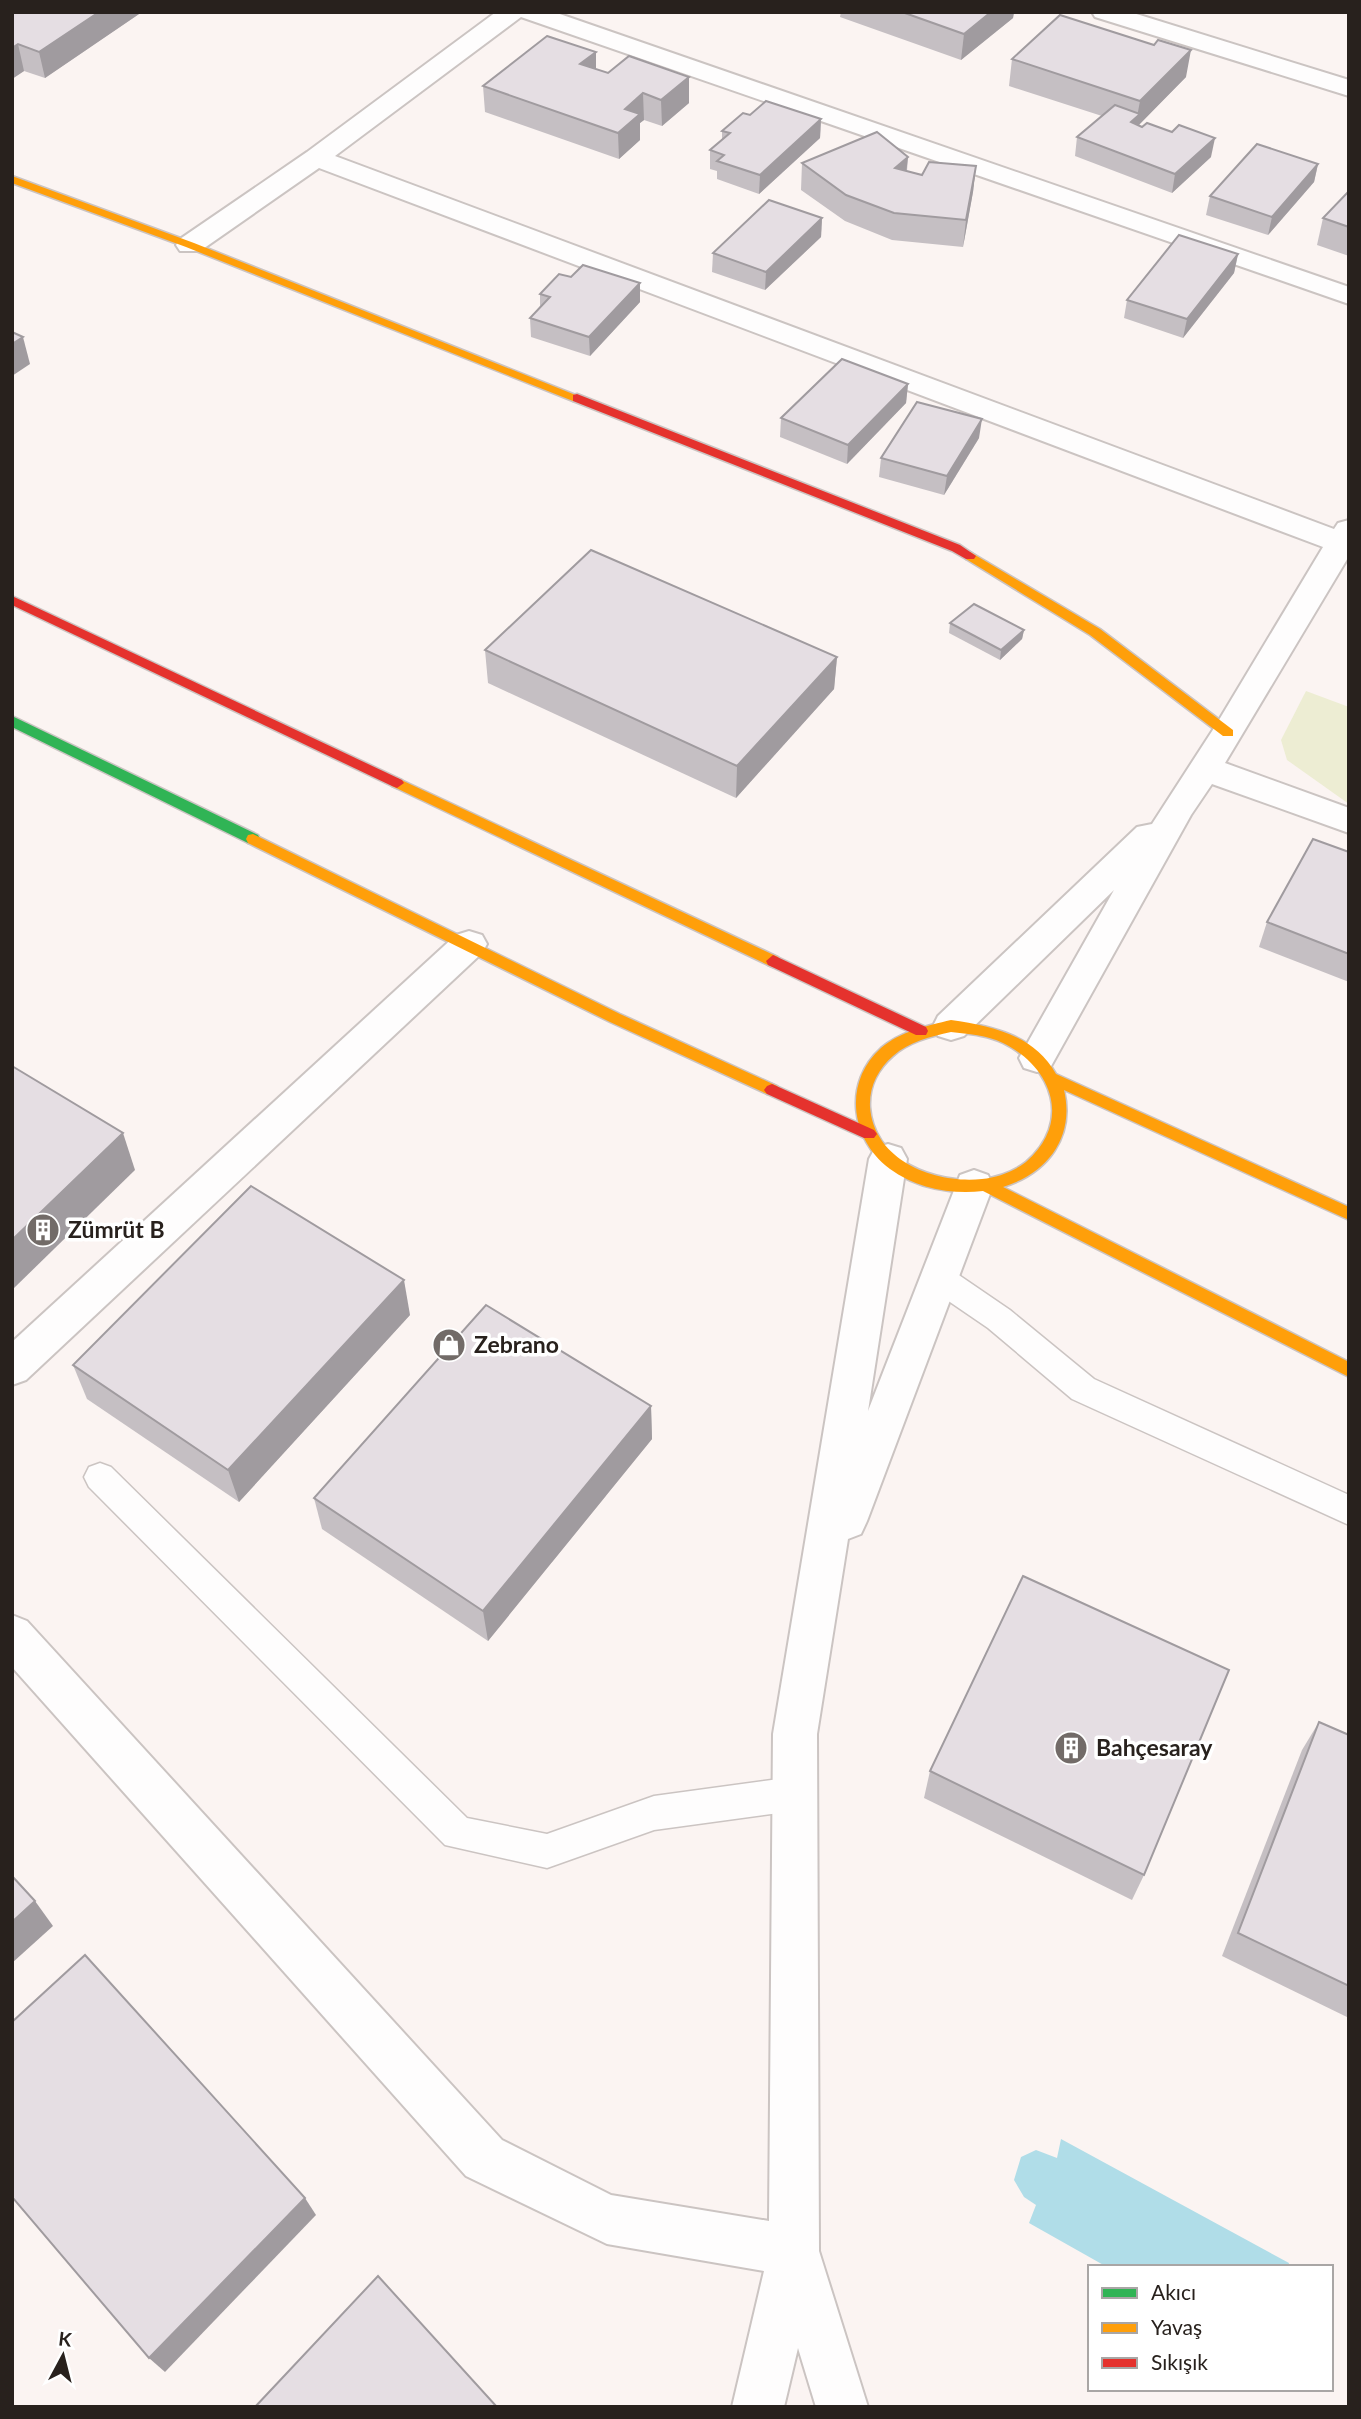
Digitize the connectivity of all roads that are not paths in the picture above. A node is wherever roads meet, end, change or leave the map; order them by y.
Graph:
1 (512, 12) edge
2 (530, 12) edge
3 (1104, 12) edge
4 (1349, 88) edge
5 (316, 158) junction
6 (12, 179) edge
7 (190, 245) junction
8 (1349, 296) edge
9 (1346, 539) edge
10 (12, 600) edge
11 (12, 721) edge
12 (1228, 733) junction
13 (1206, 769) junction
14 (1178, 808) junction
15 (1349, 821) edge
16 (469, 944) junction
17 (936, 1029) junction
18 (1046, 1068) junction
19 (879, 1147) junction
20 (981, 1186) junction
21 (1349, 1214) edge
22 (939, 1279) junction
23 (12, 1368) edge
24 (1349, 1370) edge
25 (100, 1477) dead end
26 (1349, 1511) edge
27 (816, 1598) junction
28 (12, 1635) edge
29 (794, 1794) junction
30 (794, 2251) junction
31 (758, 2407) edge
32 (842, 2407) edge

1 - 5 street
2 - 8 street
3 - 4 street
5 - 7 street
5 - 9 street
6 - 7 main road
7 - 12 main road
9 - 12 street
10 - 17 main road
11 - 16 main road
12 - 13 street
13 - 14 street
13 - 15 street
14 - 17 street
14 - 18 street
16 - 19 main road
16 - 23 street
17 - 18 main road
17 - 19 main road
18 - 20 main road
18 - 21 main road
19 - 20 main road
19 - 27 street
20 - 22 street
20 - 24 main road
22 - 26 lane
22 - 27 street
25 - 29 lane
27 - 29 street
28 - 30 street
29 - 30 street
30 - 31 street
30 - 32 street

